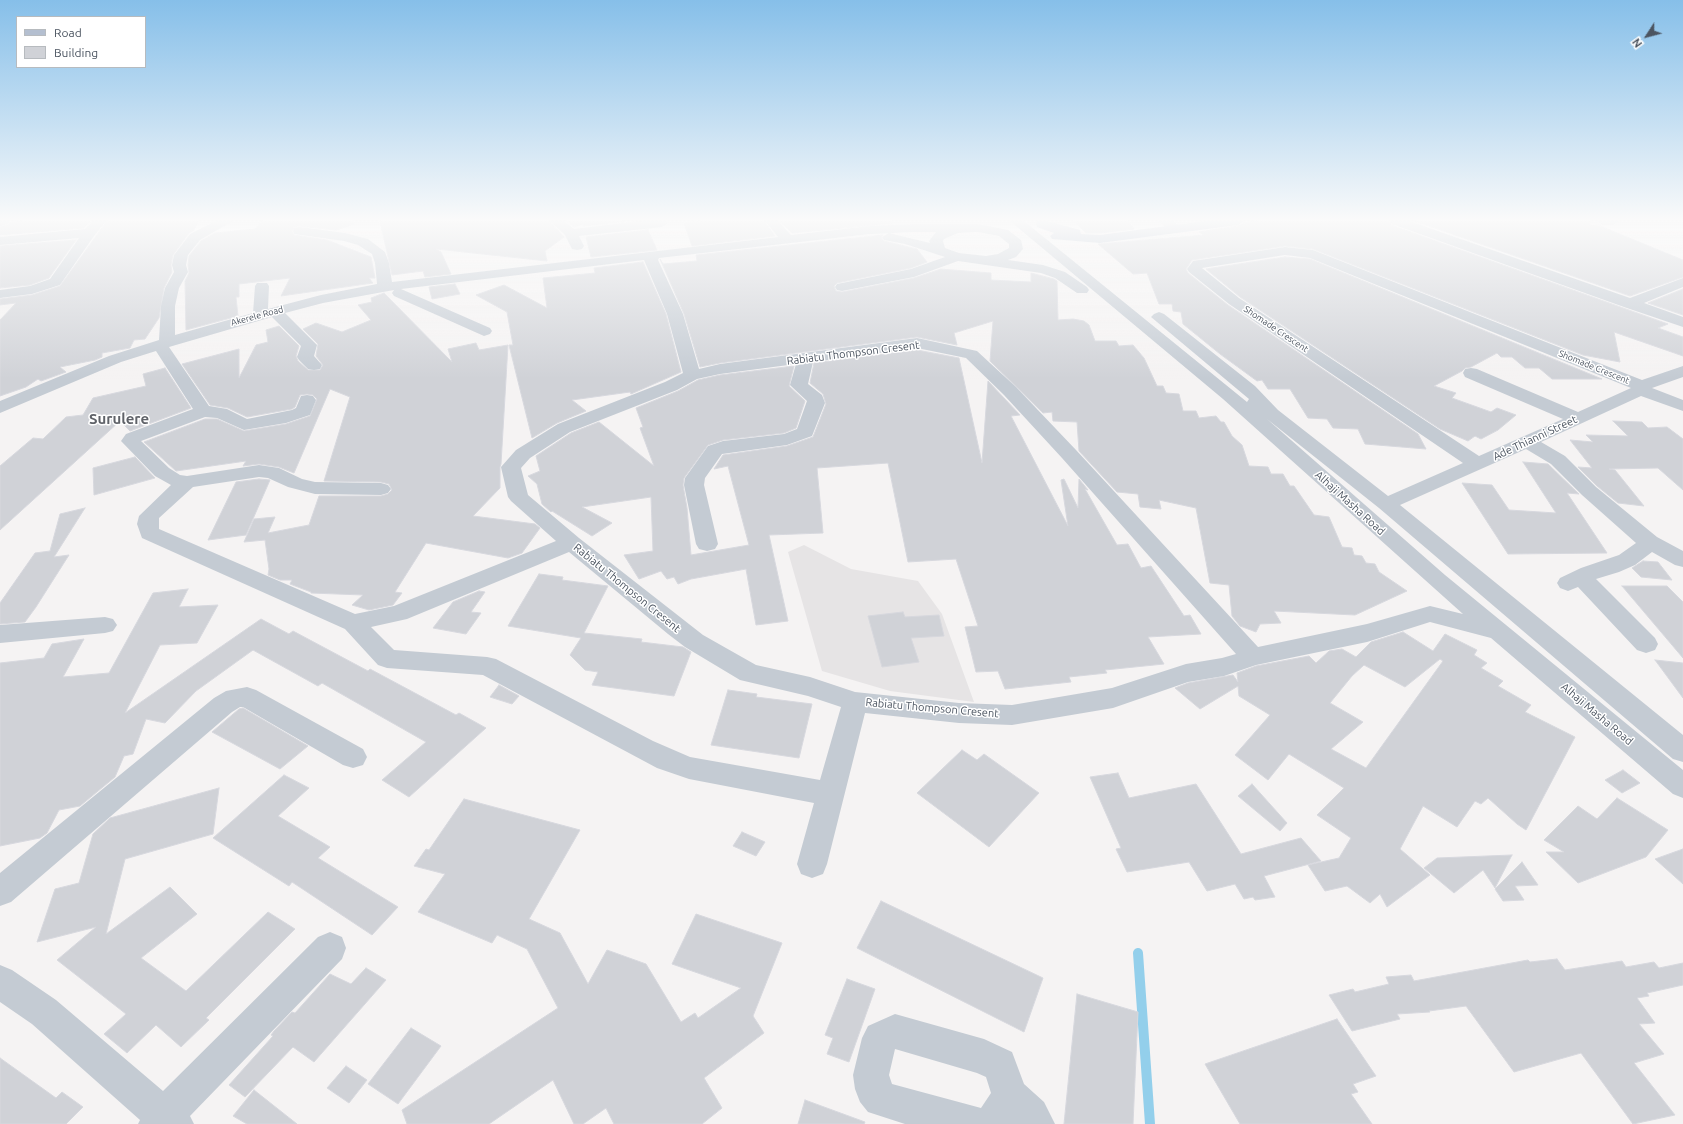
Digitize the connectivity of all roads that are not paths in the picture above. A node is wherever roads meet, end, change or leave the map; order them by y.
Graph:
1 (61, 273) edge
2 (180, 273) edge
3 (386, 273) edge
4 (511, 273) edge
5 (531, 273) edge
6 (658, 273) edge
7 (912, 273) edge
8 (1055, 273) edge
9 (1083, 273) edge
10 (1088, 273) edge
11 (1200, 273) edge
12 (1361, 273) edge
13 (1543, 273) edge
14 (1683, 282) edge
15 (262, 286) dead end
16 (842, 287) dead end
17 (392, 290) junction
18 (0, 294) edge
19 (1629, 304) junction
20 (1146, 307) dead end
21 (260, 315) junction
22 (279, 316) junction
23 (1683, 322) edge
24 (484, 331) dead end
25 (1163, 336) junction
26 (165, 346) junction
27 (805, 359) junction
28 (314, 364) dead end
29 (1683, 372) edge
30 (1471, 373) dead end
31 (692, 375) junction
32 (1641, 388) junction
33 (307, 400) dead end
34 (1683, 406) edge
35 (0, 408) edge
36 (203, 411) junction
37 (0, 417) edge
38 (1577, 418) junction
39 (1271, 423) junction
40 (1527, 442) junction
41 (1478, 464) junction
42 (187, 482) junction
43 (381, 489) dead end
44 (1386, 504) junction
45 (1649, 542) junction
46 (571, 543) junction
47 (707, 544) dead end
48 (1683, 560) edge
49 (1437, 580) junction
50 (1430, 614) junction
51 (353, 623) junction
52 (105, 625) dead end
53 (1499, 632) junction
54 (0, 634) edge
55 (1646, 644) dead end
56 (1253, 657) junction
57 (855, 702) junction
58 (1683, 751) edge
59 (353, 757) dead end
60 (1683, 786) edge
61 (830, 794) junction
62 (812, 864) dead end
63 (0, 892) edge
64 (330, 948) dead end
65 (0, 982) edge
66 (1002, 1110) edge
67 (165, 1122) edge
68 (974, 1124) edge
69 (1036, 1124) edge

1 - 18 street
2 - 26 street
3 - 17 street
4 - 17 street, Akerele Road
5 - 17 street
6 - 31 street
7 - 16 street
8 - 39 street
9 - 25 street, Alhaji Masha Road
10 - 25 street, Alhaji Masha Road
11 - 41 street, Shomade Crescent
12 - 32 street, Shomade Crescent
13 - 19 street
14 - 19 street
15 - 21 street
17 - 21 street, Akerele Road
17 - 22 street
17 - 24 street
19 - 23 street
20 - 39 street
21 - 26 street, Akerele Road
22 - 26 street
22 - 28 street
25 - 39 street, Alhaji Masha Road
26 - 35 street, Akerele Road
26 - 36 street
26 - 37 street
27 - 31 street, Rabiatu Thompson Cresent
27 - 47 street
27 - 56 street, Rabiatu Thompson Cresent
29 - 32 street, Ade Thianni Street
30 - 38 street
31 - 46 street, Rabiatu Thompson Cresent
32 - 34 street
32 - 38 street, Ade Thianni Street
33 - 36 street
36 - 42 street
38 - 40 street, Ade Thianni Street
39 - 44 street, Alhaji Masha Road
39 - 49 street, Alhaji Masha Road
40 - 41 street, Ade Thianni Street
40 - 45 street
41 - 44 street, Ade Thianni Street
42 - 43 street
42 - 51 street
44 - 58 street, Alhaji Masha Road
45 - 48 street
45 - 55 street
46 - 51 street
46 - 57 street, Rabiatu Thompson Cresent
49 - 50 street
49 - 53 street, Alhaji Masha Road
50 - 53 street
50 - 56 street
51 - 61 street
52 - 54 street
53 - 60 street, Alhaji Masha Road
56 - 57 street, Rabiatu Thompson Cresent
57 - 61 street
59 - 63 street
61 - 62 street
64 - 67 street
65 - 67 street
66 - 68 street
66 - 69 street

